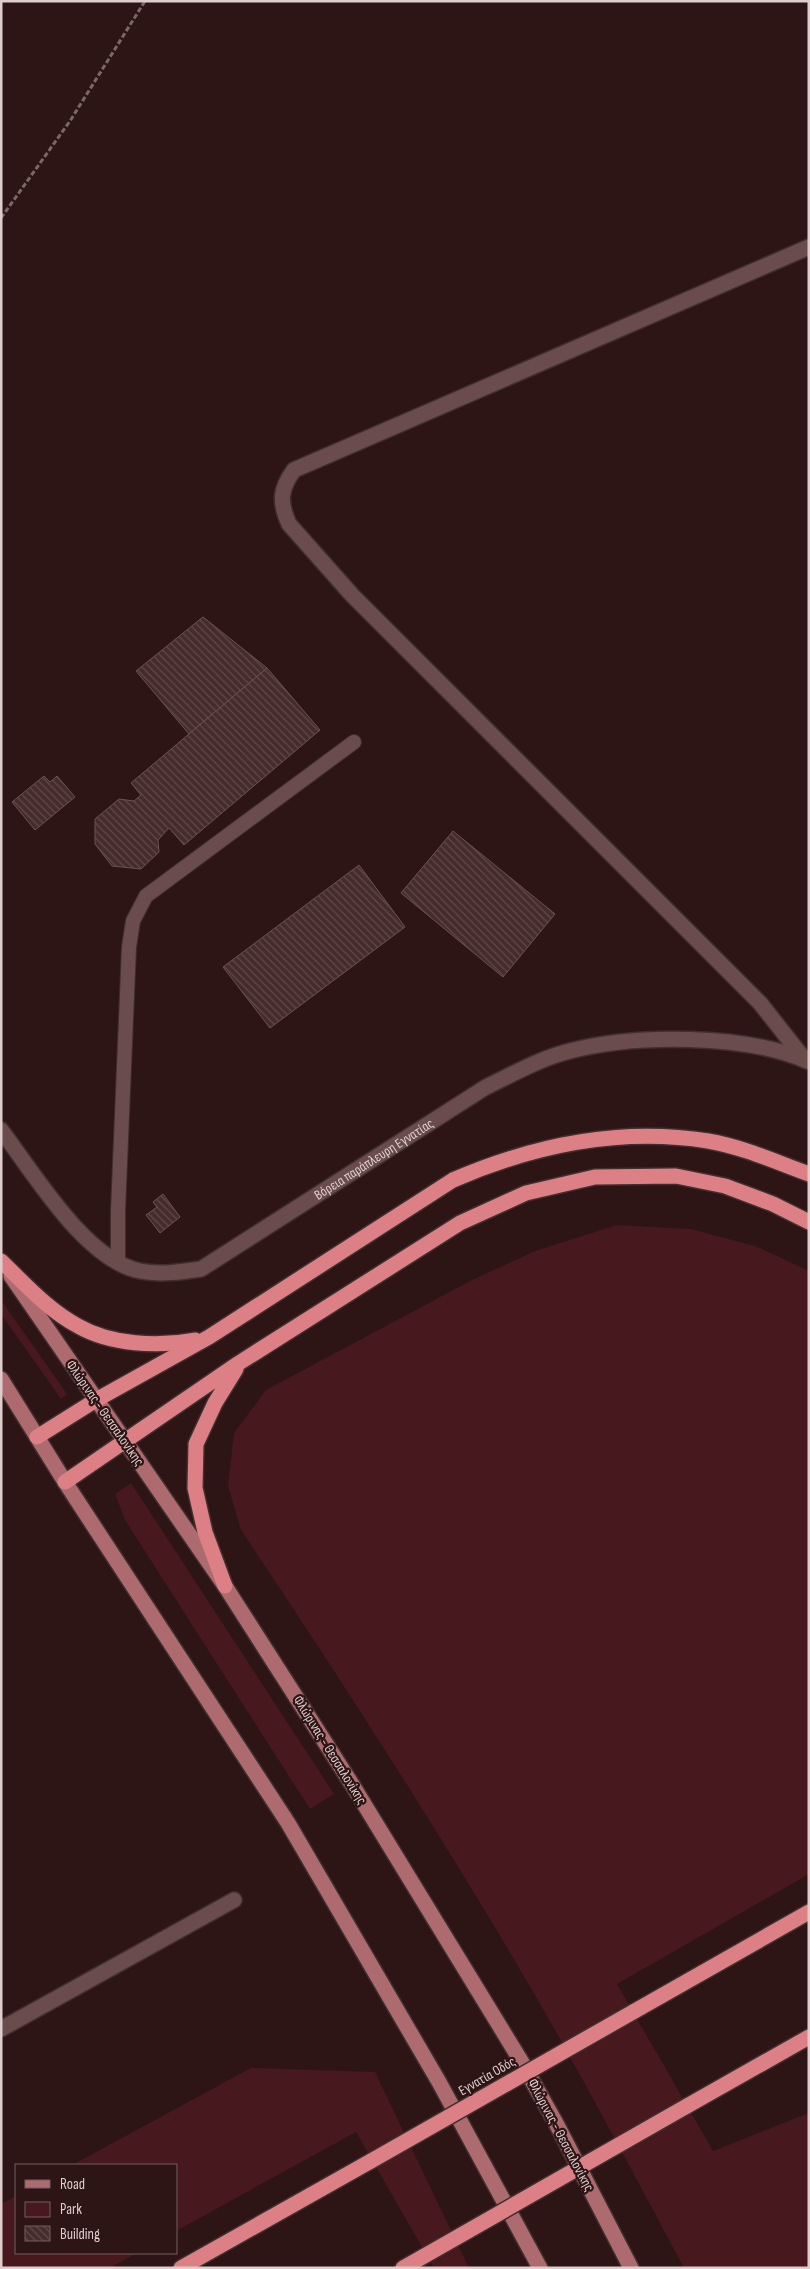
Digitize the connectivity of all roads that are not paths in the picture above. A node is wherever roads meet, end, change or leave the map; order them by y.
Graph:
1 (809, 247) edge
2 (354, 742) dead end
3 (807, 1061) edge
4 (1, 1130) edge
5 (809, 1174) edge
6 (809, 1222) edge
7 (1, 1261) edge
8 (118, 1263) junction
9 (208, 1337) junction
10 (239, 1363) junction
11 (1, 1379) edge
12 (96, 1400) junction
13 (37, 1437) junction
14 (125, 1441) junction
15 (65, 1482) junction
16 (225, 1586) junction
17 (234, 1900) dead end
18 (809, 1912) edge
19 (1, 2029) edge
20 (809, 2036) edge
21 (809, 2041) edge
22 (779, 2054) junction
23 (628, 2263) edge
24 (181, 2268) edge
25 (403, 2268) edge
26 (540, 2268) edge

1 - 3 street
2 - 8 lane
3 - 8 street, Βόρεια παράπλευρη Εγνατίας
4 - 8 street, Βόρεια παράπλευρη Εγνατίας
5 - 9 highway
6 - 10 highway
7 - 9 highway
7 - 12 main road, Φλώρινας - Θεσσαλονίκης
9 - 12 highway
10 - 14 highway
10 - 16 highway
11 - 13 main road
12 - 13 highway
12 - 14 main road, Φλώρινας - Θεσσαλονίκης
13 - 15 main road
14 - 15 highway
14 - 16 main road, Φλώρινας - Θεσσαλονίκης
15 - 26 main road
16 - 23 main road, Φλώρινας - Θεσσαλονίκης
17 - 19 street
18 - 24 highway, Εγνατία Οδός, bridge
20 - 22 highway
21 - 22 highway
22 - 25 highway, bridge

